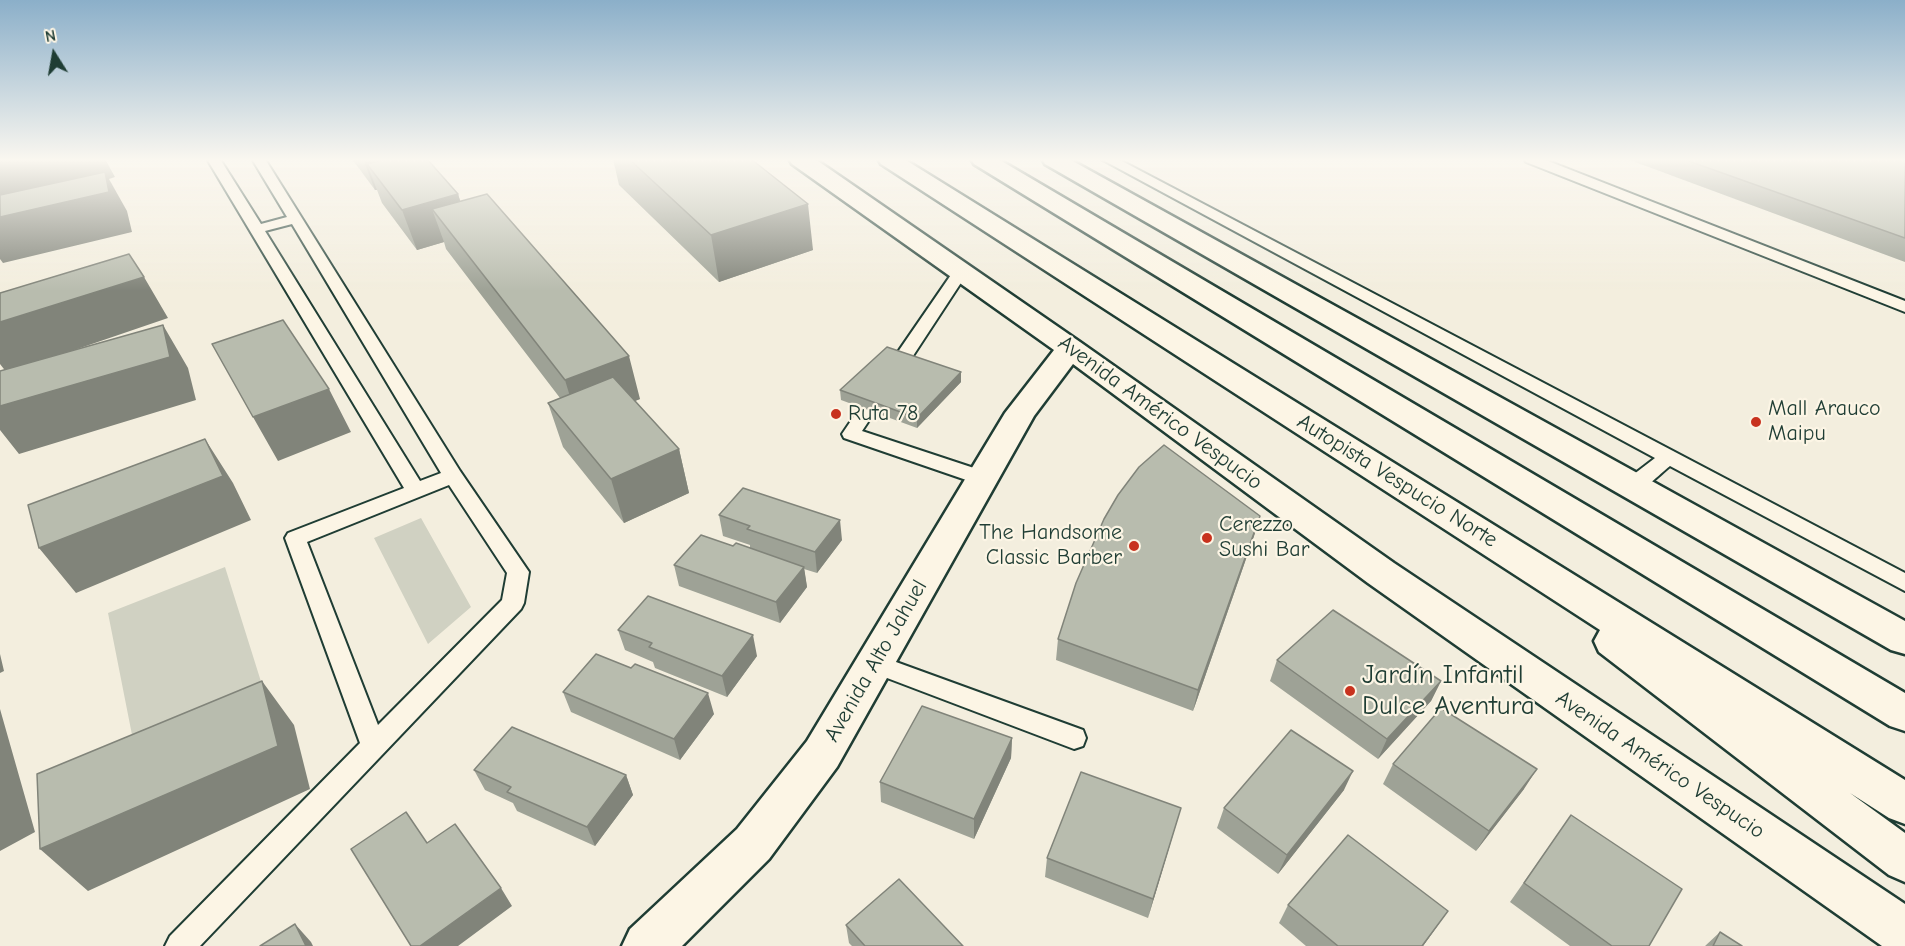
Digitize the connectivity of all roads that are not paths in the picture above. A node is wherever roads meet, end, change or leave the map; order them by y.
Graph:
1 (241, 203) edge
2 (286, 203) edge
3 (863, 203) edge
4 (959, 203) edge
5 (1055, 203) edge
6 (1131, 203) edge
7 (1191, 203) edge
8 (1643, 203) edge
9 (296, 219) junction
10 (257, 229) junction
11 (960, 272) junction
12 (1905, 306) edge
13 (1070, 348) junction
14 (900, 362) edge
15 (867, 410) edge
16 (1669, 457) junction
17 (453, 476) junction
18 (982, 478) junction
19 (1405, 486) junction
20 (1632, 486) junction
21 (417, 490) junction
22 (1905, 584) edge
23 (1905, 639) edge
24 (874, 663) junction
25 (1905, 714) edge
26 (1074, 738) dead end
27 (374, 746) junction
28 (1905, 804) edge
29 (1905, 860) edge
30 (1905, 933) edge
31 (180, 946) edge
32 (647, 946) edge

1 - 10 lane
2 - 9 lane
3 - 11 main road, Avenida Américo Vespucio
4 - 19 main road, Autopista Vespucio Norte
5 - 25 main road
6 - 20 main road
7 - 16 lane
8 - 12 lane
9 - 10 lane
9 - 17 lane
10 - 21 lane
11 - 13 main road, Avenida Américo Vespucio
11 - 14 lane
13 - 18 main road, Avenida Alto Jahuel
13 - 30 main road, Avenida Américo Vespucio
15 - 18 lane
16 - 20 lane
16 - 22 lane
17 - 21 lane
17 - 27 lane
18 - 24 main road, Avenida Alto Jahuel
19 - 28 main road, Autopista Vespucio Norte
19 - 29 main road
20 - 23 main road
21 - 27 lane
24 - 26 lane
24 - 32 main road, Avenida Alto Jahuel
27 - 31 lane

